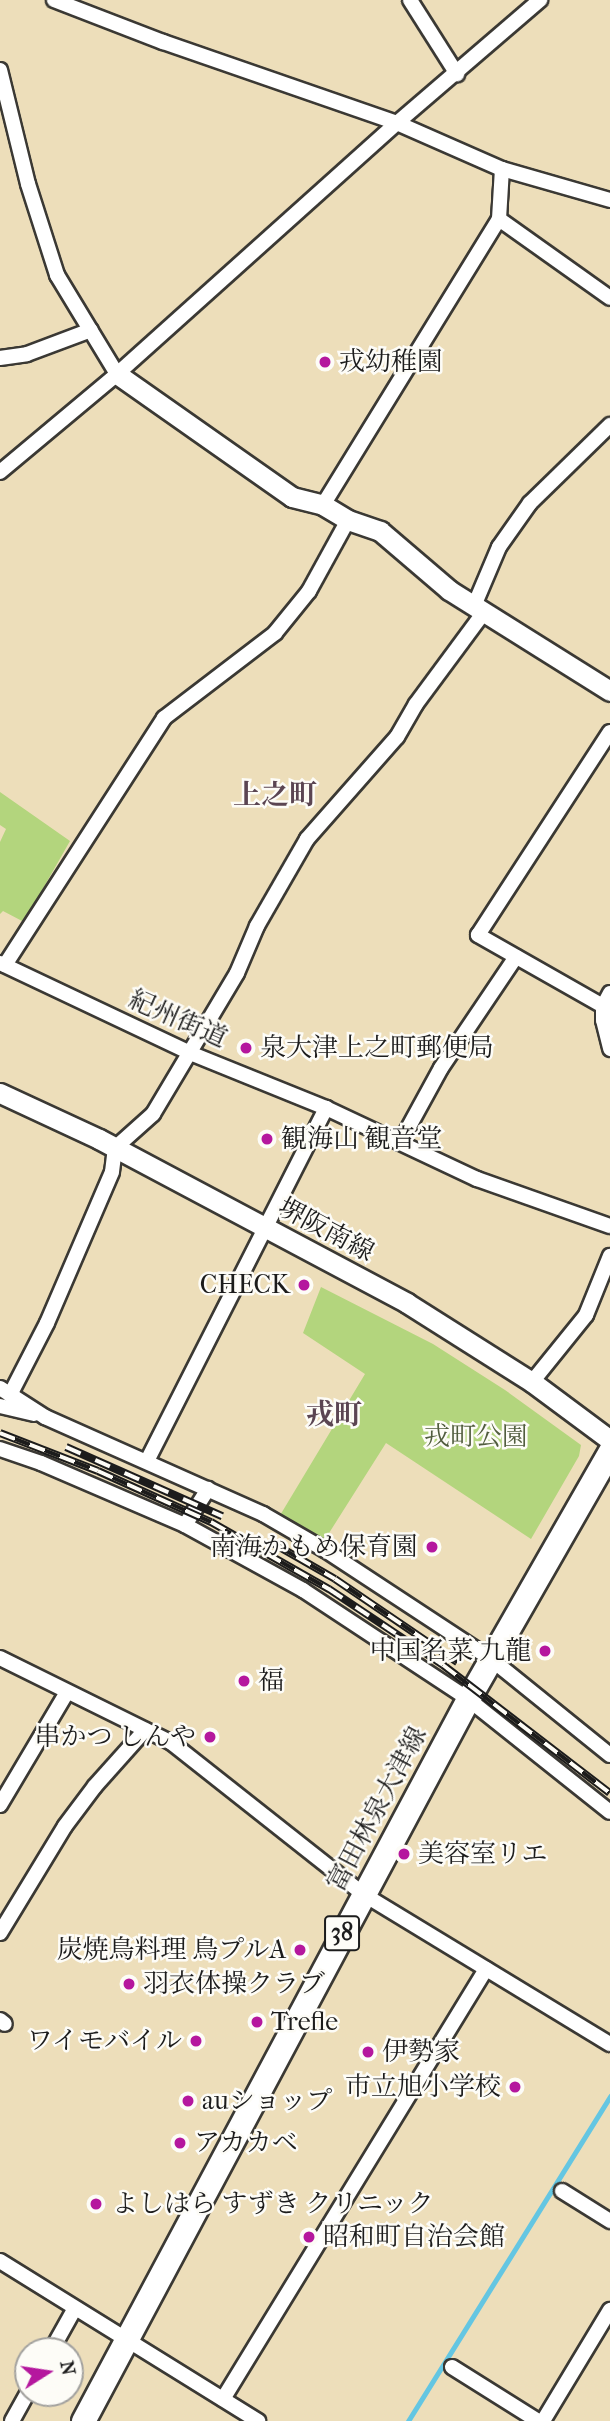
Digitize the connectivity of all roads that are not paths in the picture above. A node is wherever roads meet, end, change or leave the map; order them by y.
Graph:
1 (54, 0) edge
2 (410, 0) edge
3 (540, 0) edge
4 (0, 70) edge
5 (457, 75) junction
6 (397, 123) junction
7 (502, 169) junction
8 (610, 200) edge
9 (499, 219) junction
10 (610, 298) edge
11 (90, 330) junction
12 (0, 358) edge
13 (117, 374) junction
14 (610, 425) edge
15 (0, 471) edge
16 (323, 505) junction
17 (348, 520) junction
18 (479, 609) junction
19 (610, 691) edge
20 (610, 732) edge
21 (516, 957) junction
22 (2, 964) edge
23 (607, 1000) edge
24 (610, 1049) edge
25 (190, 1053) junction
26 (0, 1093) edge
27 (326, 1108) junction
28 (400, 1143) junction
29 (116, 1148) junction
30 (610, 1226) edge
31 (266, 1227) junction
32 (610, 1256) edge
33 (532, 1382) junction
34 (3, 1396) edge
35 (610, 1440) edge
36 (0, 1449) edge
37 (610, 1451) edge
38 (147, 1461) junction
39 (208, 1489) junction
40 (185, 1525) junction
41 (0, 1658) edge
42 (491, 1659) junction
43 (67, 1692) junction
44 (468, 1699) junction
45 (145, 1730) junction
46 (610, 1755) edge
47 (0, 1805) edge
48 (610, 1812) edge
49 (363, 1894) junction
50 (0, 1933) edge
51 (486, 1969) junction
52 (610, 2043) edge
53 (562, 2191) dead end
54 (610, 2221) edge
55 (0, 2261) edge
56 (75, 2308) junction
57 (610, 2311) edge
58 (59, 2337) edge
59 (127, 2339) junction
60 (452, 2367) dead end
61 (223, 2399) junction
62 (83, 2421) edge
63 (258, 2421) edge
64 (540, 2421) edge

1 - 6 street
2 - 5 street
3 - 5 street
4 - 11 street
5 - 6 street
6 - 7 street
6 - 13 street
7 - 8 street
7 - 9 street
9 - 10 street
9 - 16 street
11 - 12 street
11 - 13 street
13 - 15 street
13 - 16 main road
14 - 18 street
16 - 17 main road
17 - 18 main road
17 - 22 street
18 - 19 main road
18 - 25 street
20 - 21 street
21 - 23 street
21 - 28 street
22 - 25 street, 紀州街道
23 - 24 street
25 - 27 street, 紀州街道
25 - 29 street
26 - 29 main road, 堺阪南線
27 - 28 street, 紀州街道
27 - 31 street
28 - 30 street, 紀州街道
29 - 31 main road, 堺阪南線
29 - 34 street
31 - 33 main road, 堺阪南線
31 - 38 street
32 - 33 street
33 - 35 main road, 堺阪南線
34 - 38 street
36 - 40 street
37 - 42 main road, 富田林泉大津線 / 38
38 - 39 street
39 - 40 street
39 - 42 street
40 - 44 street
41 - 43 street
42 - 44 main road, 富田林泉大津線 / 38
42 - 46 street
43 - 45 street
43 - 47 street
44 - 48 street
44 - 49 main road, 富田林泉大津線 / 38
45 - 49 street
45 - 50 street
49 - 51 street
49 - 59 main road, 富田林泉大津線 / 38
51 - 52 street
51 - 61 street
53 - 54 street
55 - 56 street
56 - 58 street
56 - 59 street
57 - 64 street
59 - 61 street
59 - 62 main road, 富田林泉大津線 / 38
60 - 64 street
61 - 63 street

